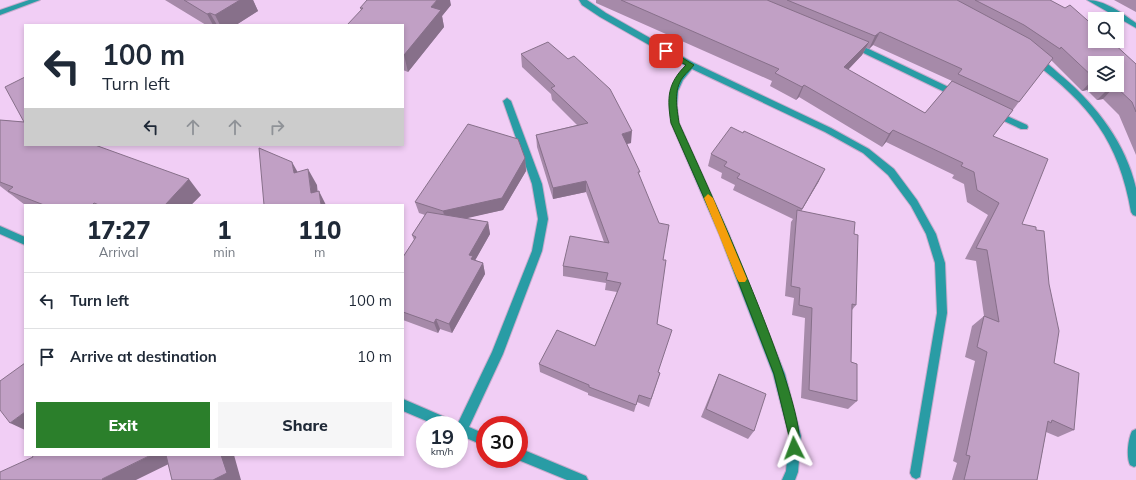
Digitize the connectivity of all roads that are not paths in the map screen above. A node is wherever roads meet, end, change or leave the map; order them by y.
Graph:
1 (36, 0) edge
2 (583, 0) edge
3 (1091, 0) edge
4 (0, 13) edge
5 (1136, 26) edge
6 (843, 40) edge
7 (1028, 54) edge
8 (691, 65) junction
9 (961, 97) edge
10 (507, 101) dead end
11 (989, 110) edge
12 (1024, 127) dead end
13 (1136, 212) edge
14 (0, 230) edge
15 (24, 241) edge
16 (404, 404) edge
17 (430, 416) edge
18 (463, 416) edge
19 (1136, 435) edge
20 (528, 458) edge
21 (1134, 461) dead end
22 (916, 472) dead end
23 (582, 480) edge
24 (788, 480) edge

1 - 4 street
2 - 8 street
3 - 5 street
6 - 9 street
7 - 13 street
8 - 22 street
8 - 24 street
10 - 18 street
11 - 12 street
14 - 15 street
16 - 17 street
19 - 21 street
20 - 23 street

